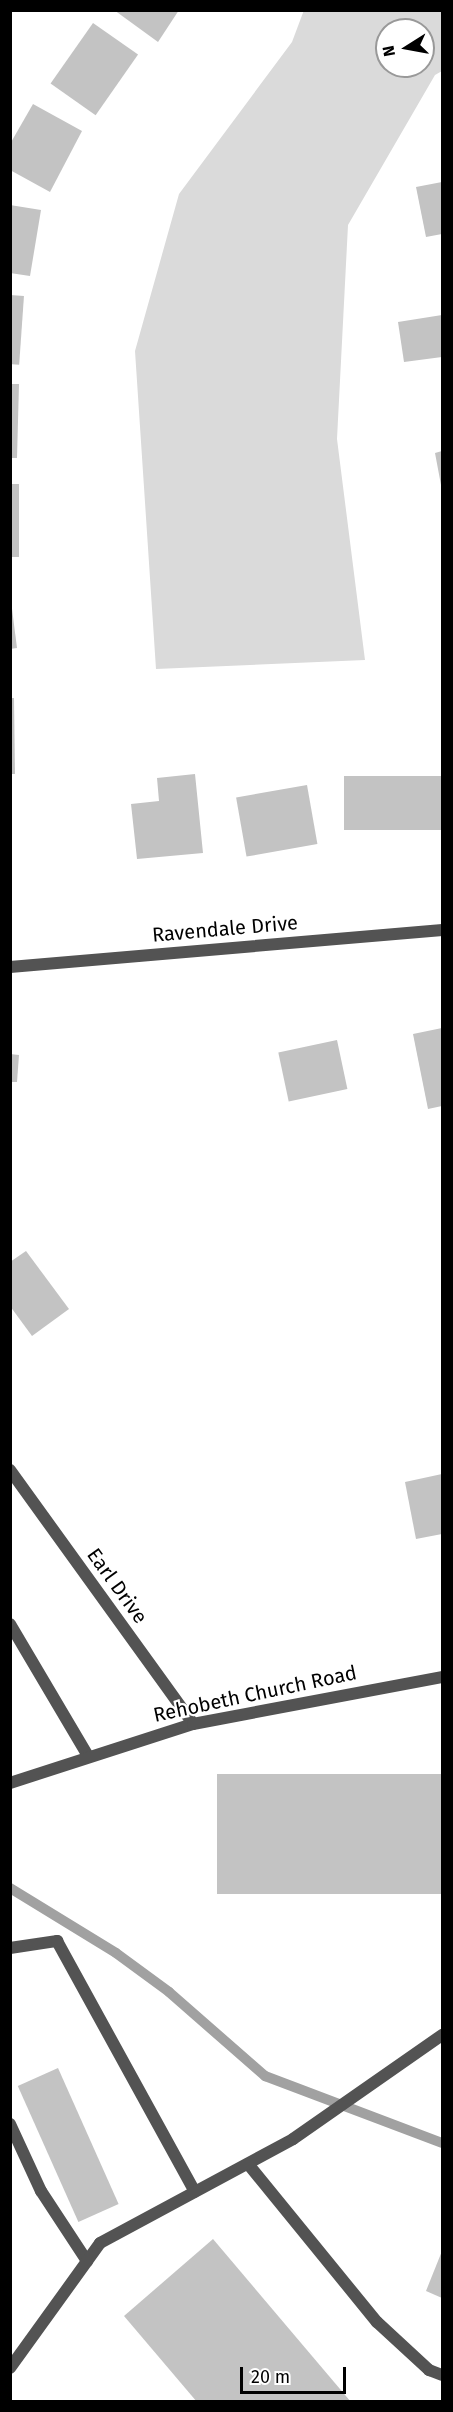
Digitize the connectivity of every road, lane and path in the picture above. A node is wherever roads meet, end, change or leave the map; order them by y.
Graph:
1 (442, 930) edge
2 (10, 967) edge
3 (10, 1470) edge
4 (10, 1624) edge
5 (442, 1677) edge
6 (193, 1724) junction
7 (88, 1756) junction
8 (10, 1783) edge
9 (10, 1948) edge
10 (442, 2035) edge
11 (10, 2124) edge
12 (248, 2164) junction
13 (195, 2192) junction
14 (87, 2260) junction
15 (10, 2368) edge
16 (442, 2375) edge

1 - 2 street, Ravendale Drive
3 - 6 street, Earl Drive
4 - 7 street
5 - 6 street, Rehobeth Church Road
6 - 7 street, Rehobeth Church Road
7 - 8 street, Rehobeth Church Road
9 - 13 street
10 - 12 street
11 - 14 street
12 - 13 street
12 - 16 street
13 - 14 street
14 - 15 street

